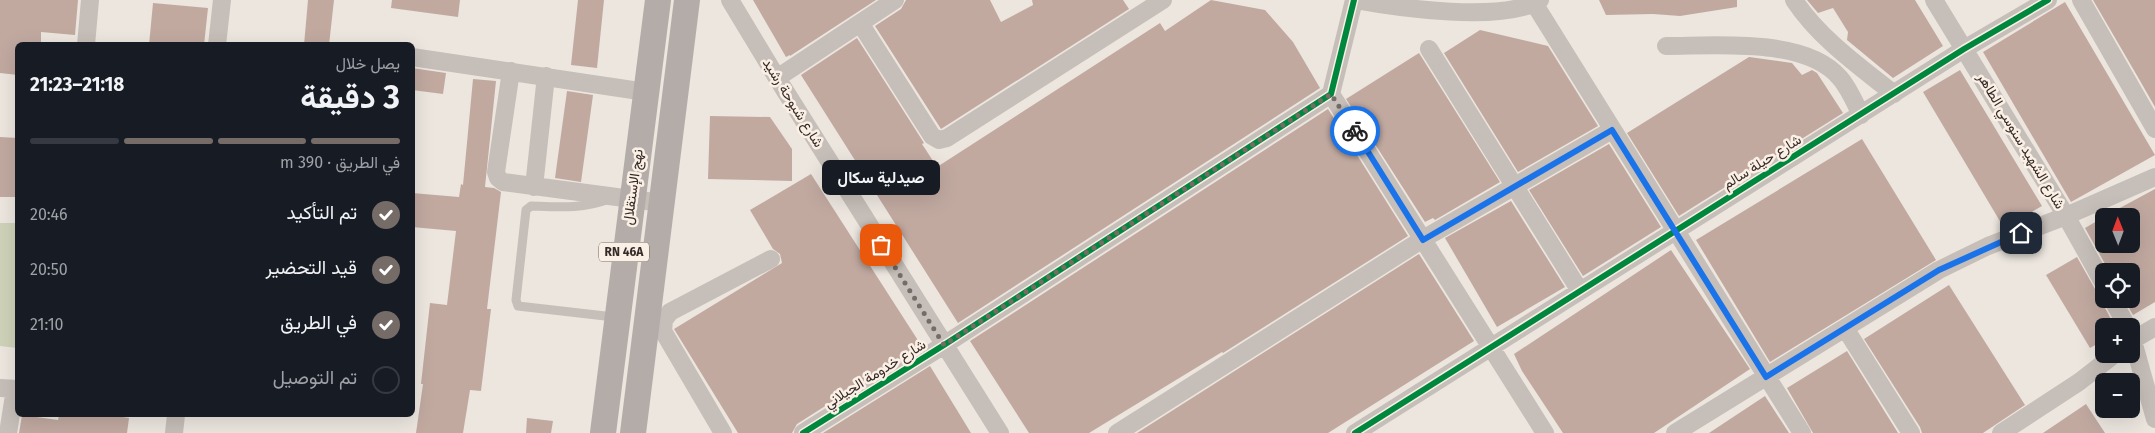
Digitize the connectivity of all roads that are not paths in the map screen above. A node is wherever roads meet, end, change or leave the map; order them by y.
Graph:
1 (90, 0) edge
2 (222, 0) edge
3 (658, 0) edge
4 (687, 0) edge
5 (730, 0) edge
6 (896, 0) edge
7 (1163, 0) edge
8 (1355, 0) edge
9 (1794, 0) edge
10 (1934, 0) edge
11 (2048, 0) edge
12 (2081, 0) edge
13 (1536, 1) edge
14 (860, 23) junction
15 (86, 42) edge
16 (217, 42) edge
17 (1666, 46) dead end
18 (1429, 49) dead end
19 (1964, 49) junction
20 (415, 58) edge
21 (511, 71) junction
22 (546, 76) junction
23 (777, 78) junction
24 (646, 92) junction
25 (1331, 94) junction
26 (1893, 94) junction
27 (1865, 113) junction
28 (2155, 129) edge
29 (1612, 130) junction
30 (2155, 177) edge
31 (534, 187) junction
32 (1515, 187) junction
33 (623, 198) junction
34 (662, 203) junction
35 (2066, 216) junction
36 (1675, 232) junction
37 (1423, 240) junction
38 (771, 259) dead end
39 (2095, 268) edge
40 (1580, 291) junction
41 (616, 318) junction
42 (2155, 326) edge
43 (1845, 328) junction
44 (2140, 332) edge
45 (944, 345) junction
46 (1490, 346) junction
47 (2103, 363) edge
48 (2139, 363) edge
49 (1766, 377) junction
50 (11, 388) edge
51 (176, 417) edge
52 (2155, 419) edge
53 (8, 433) edge
54 (174, 433) edge
55 (603, 433) edge
56 (633, 433) edge
57 (723, 433) edge
58 (803, 433) edge
59 (1000, 433) edge
60 (1117, 433) edge
61 (1355, 433) edge
62 (1545, 433) edge
63 (1676, 433) edge
64 (1802, 433) edge
65 (1910, 433) edge
66 (2001, 433) edge

1 - 15 street
2 - 16 street
3 - 24 main road, نهج الإستقلال / RN 46A
4 - 34 main road, RN 46A
5 - 23 street, شارع شبوحة رشيد
6 - 14 street
7 - 14 street
8 - 13 street
8 - 25 street
9 - 26 street
10 - 19 street, شارع الشهيد سنوسي الطاهر
11 - 19 street, شارع حيلة سالم
12 - 28 street
13 - 29 street
14 - 23 street
17 - 27 street
18 - 32 street
19 - 26 street, شارع حيلة سالم
19 - 35 street, شارع الشهيد سنوسي الطاهر
20 - 21 street
21 - 22 street
21 - 31 street
22 - 24 street
22 - 31 street
23 - 45 street, شارع شبوحة رشيد
24 - 33 main road, نهج الإستقلال / RN 46A
25 - 37 street
25 - 45 street, شارع خدومة الجيلاني
26 - 27 street, شارع حيلة سالم
27 - 36 street, شارع حيلة سالم
29 - 32 street
29 - 36 street
30 - 35 street
31 - 33 street
32 - 37 street
32 - 40 street
33 - 34 street
33 - 41 main road, نهج الإستقلال / RN 46A
33 - 41 lane
34 - 56 main road, RN 46A
35 - 39 street, شارع الشهيد سنوسي الطاهر
35 - 43 street
36 - 40 street, شارع حيلة سالم
36 - 49 street
37 - 46 street
37 - 60 street
38 - 57 street
40 - 46 street, شارع حيلة سالم
41 - 55 main road, نهج الإستقلال / RN 46A
42 - 44 street
43 - 49 street
43 - 65 street
45 - 58 street, شارع خدومة الجيلاني
45 - 59 street, شارع شبوحة رشيد
46 - 61 street, شارع حيلة سالم
46 - 62 street
47 - 66 street
48 - 52 street
49 - 63 street
49 - 64 street
50 - 53 street
51 - 54 street

